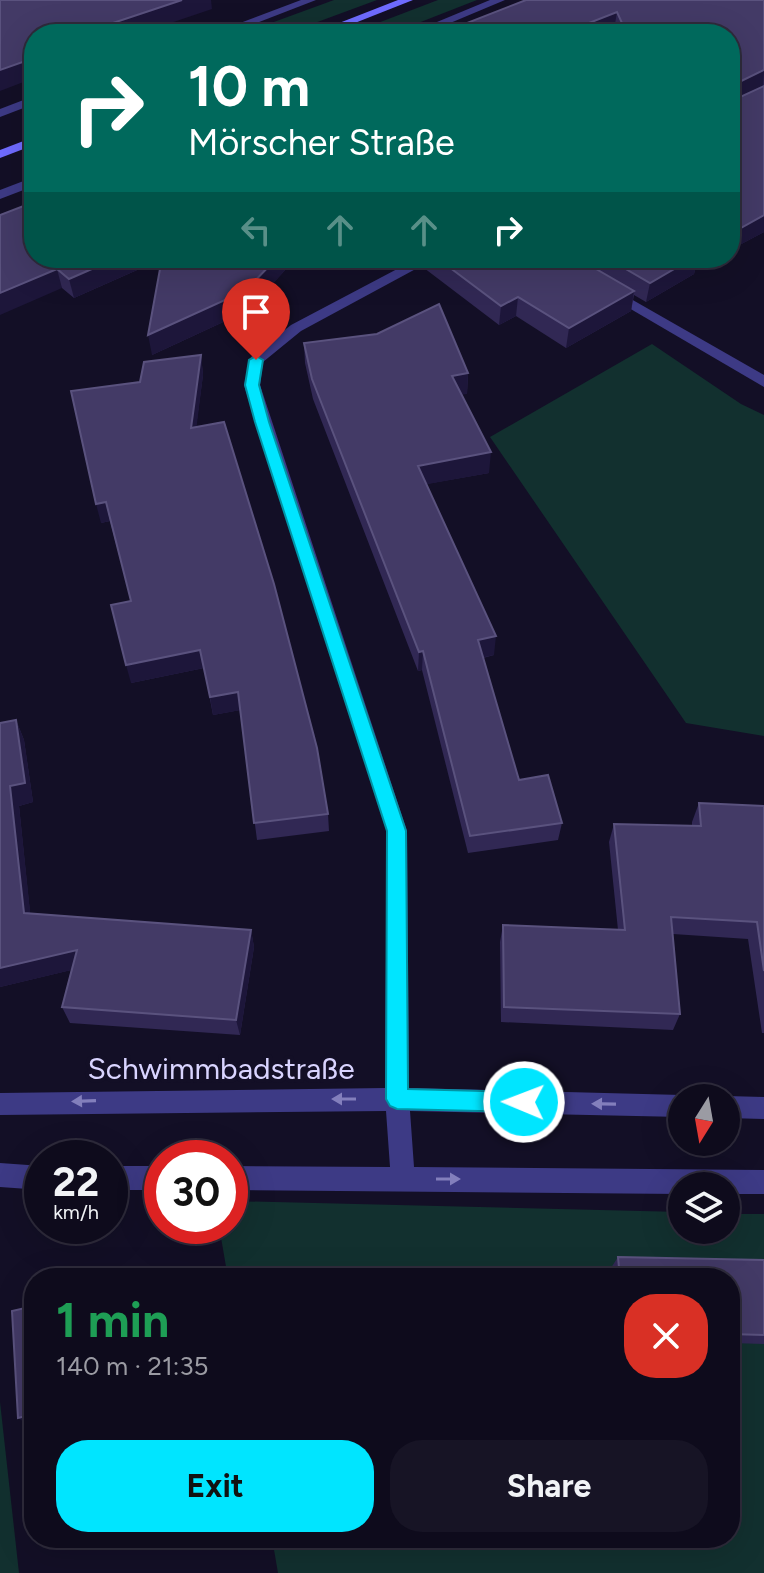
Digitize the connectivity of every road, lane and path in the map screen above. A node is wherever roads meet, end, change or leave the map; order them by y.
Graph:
1 (311, 0) edge
2 (408, 0) edge
3 (500, 0) edge
4 (245, 24) edge
5 (344, 24) edge
6 (439, 24) edge
7 (24, 104) edge
8 (0, 113) edge
9 (24, 145) edge
10 (0, 154) edge
11 (24, 185) edge
12 (0, 195) edge
13 (410, 268) edge
14 (594, 281) edge
15 (764, 382) edge
16 (397, 1099) junction
17 (0, 1104) edge
18 (668, 1106) edge
19 (740, 1107) edge
20 (764, 1108) edge
21 (0, 1175) edge
22 (24, 1177) edge
23 (248, 1178) edge
24 (403, 1179) junction
25 (764, 1182) edge

1 - 4 street
2 - 5 street
3 - 6 street
7 - 8 street
9 - 10 street
11 - 12 street
13 - 16 street
14 - 15 street
16 -> 17 street, Schwimmbadstraße
18 -> 16 street, Schwimmbadstraße
16 - 24 street
19 - 20 street
21 - 22 street
23 - 24 street
24 -> 25 street

